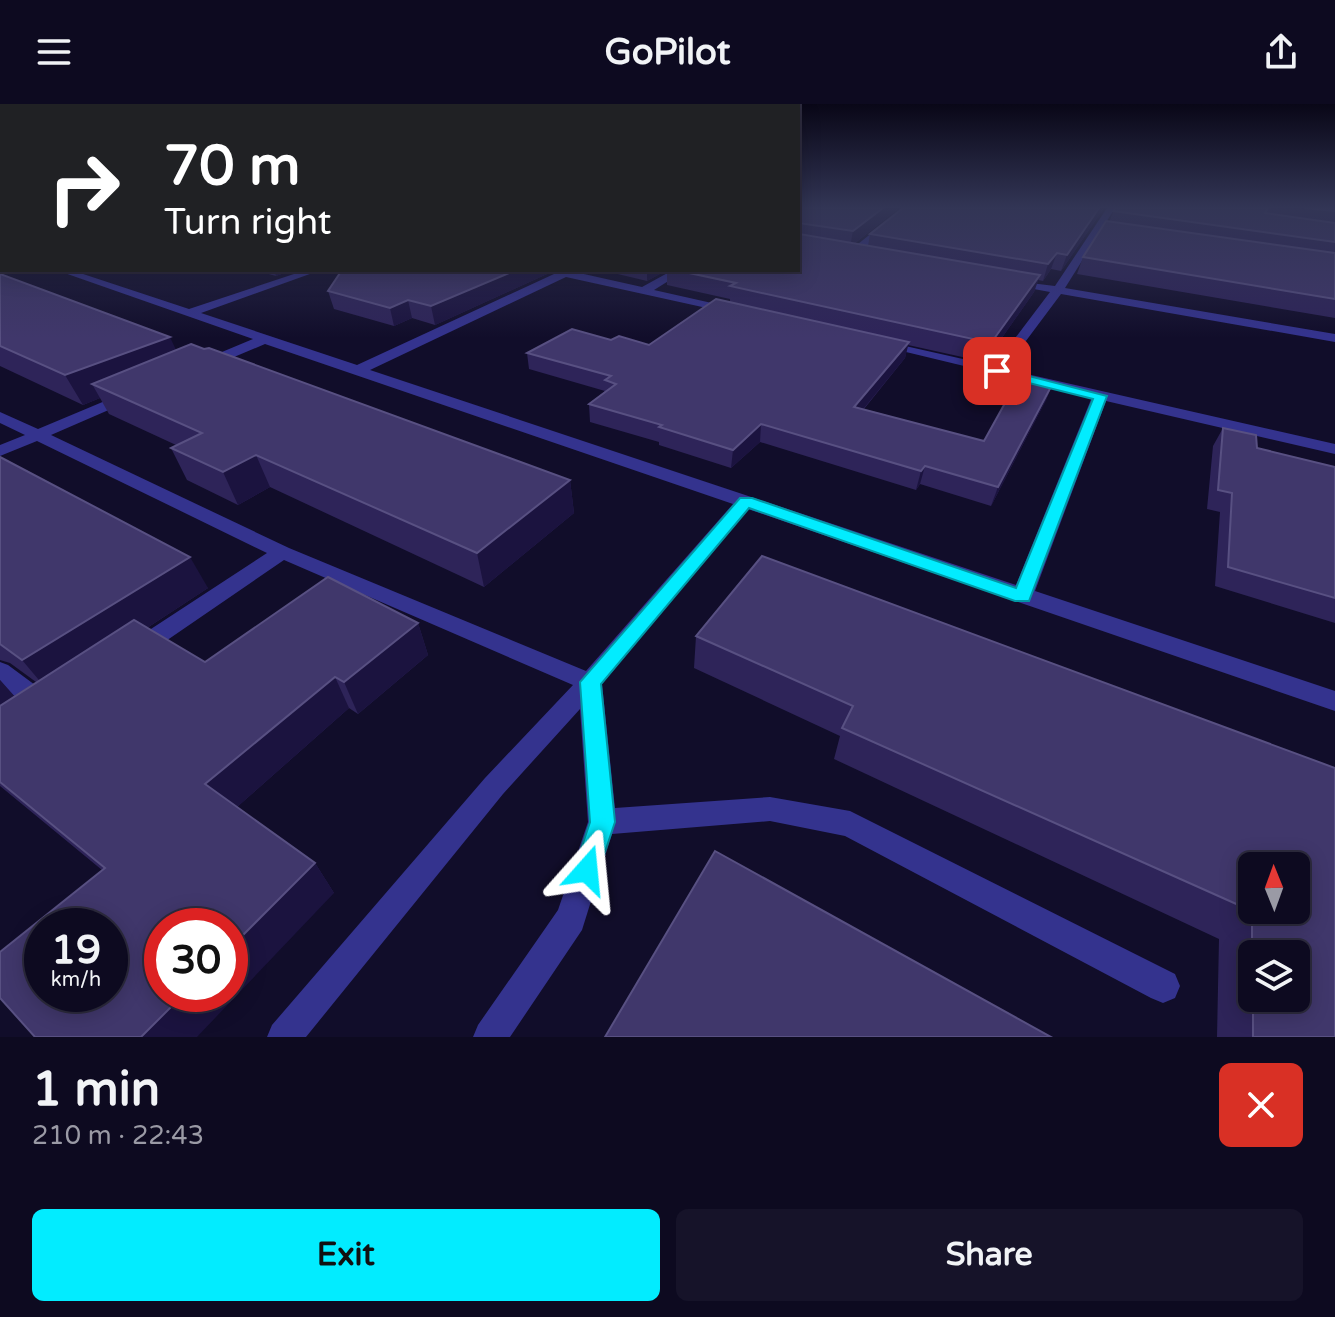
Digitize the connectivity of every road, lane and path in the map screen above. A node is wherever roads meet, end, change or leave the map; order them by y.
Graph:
1 (841, 252) edge
2 (855, 252) edge
3 (1083, 252) edge
4 (852, 254) junction
5 (867, 257) edge
6 (67, 272) edge
7 (310, 272) edge
8 (558, 272) edge
9 (677, 272) edge
10 (999, 280) edge
11 (644, 291) junction
12 (1057, 291) junction
13 (187, 314) junction
14 (751, 316) edge
15 (1335, 338) edge
16 (263, 340) junction
17 (874, 344) edge
18 (192, 370) edge
19 (358, 370) junction
20 (997, 371) junction
21 (149, 388) edge
22 (1100, 396) junction
23 (0, 417) edge
24 (36, 436) junction
25 (1335, 449) edge
26 (0, 451) edge
27 (746, 501) junction
28 (282, 552) junction
29 (1022, 597) junction
30 (113, 665) edge
31 (0, 671) edge
32 (590, 682) junction
33 (1335, 701) edge
34 (24, 725) edge
35 (602, 822) junction
36 (1163, 986) dead end
37 (284, 1037) edge
38 (490, 1037) edge

1 - 4 street
2 - 4 street
3 - 12 street
4 - 5 street
6 - 13 street
7 - 13 street
8 - 11 street
8 - 19 street
9 - 11 street
10 - 12 street
11 - 14 street
12 - 15 street
12 - 20 street
13 - 16 street
16 - 18 street
16 - 19 street
17 - 20 street
19 - 27 street
20 - 22 street
21 - 24 street
22 - 25 street
22 - 29 street
23 - 24 street
24 - 26 street
24 - 28 street
27 - 29 street
27 - 32 street
28 - 30 street
28 - 32 street
29 - 33 street
31 - 34 street
32 - 35 street
32 - 37 street
35 - 36 street
35 - 38 street

